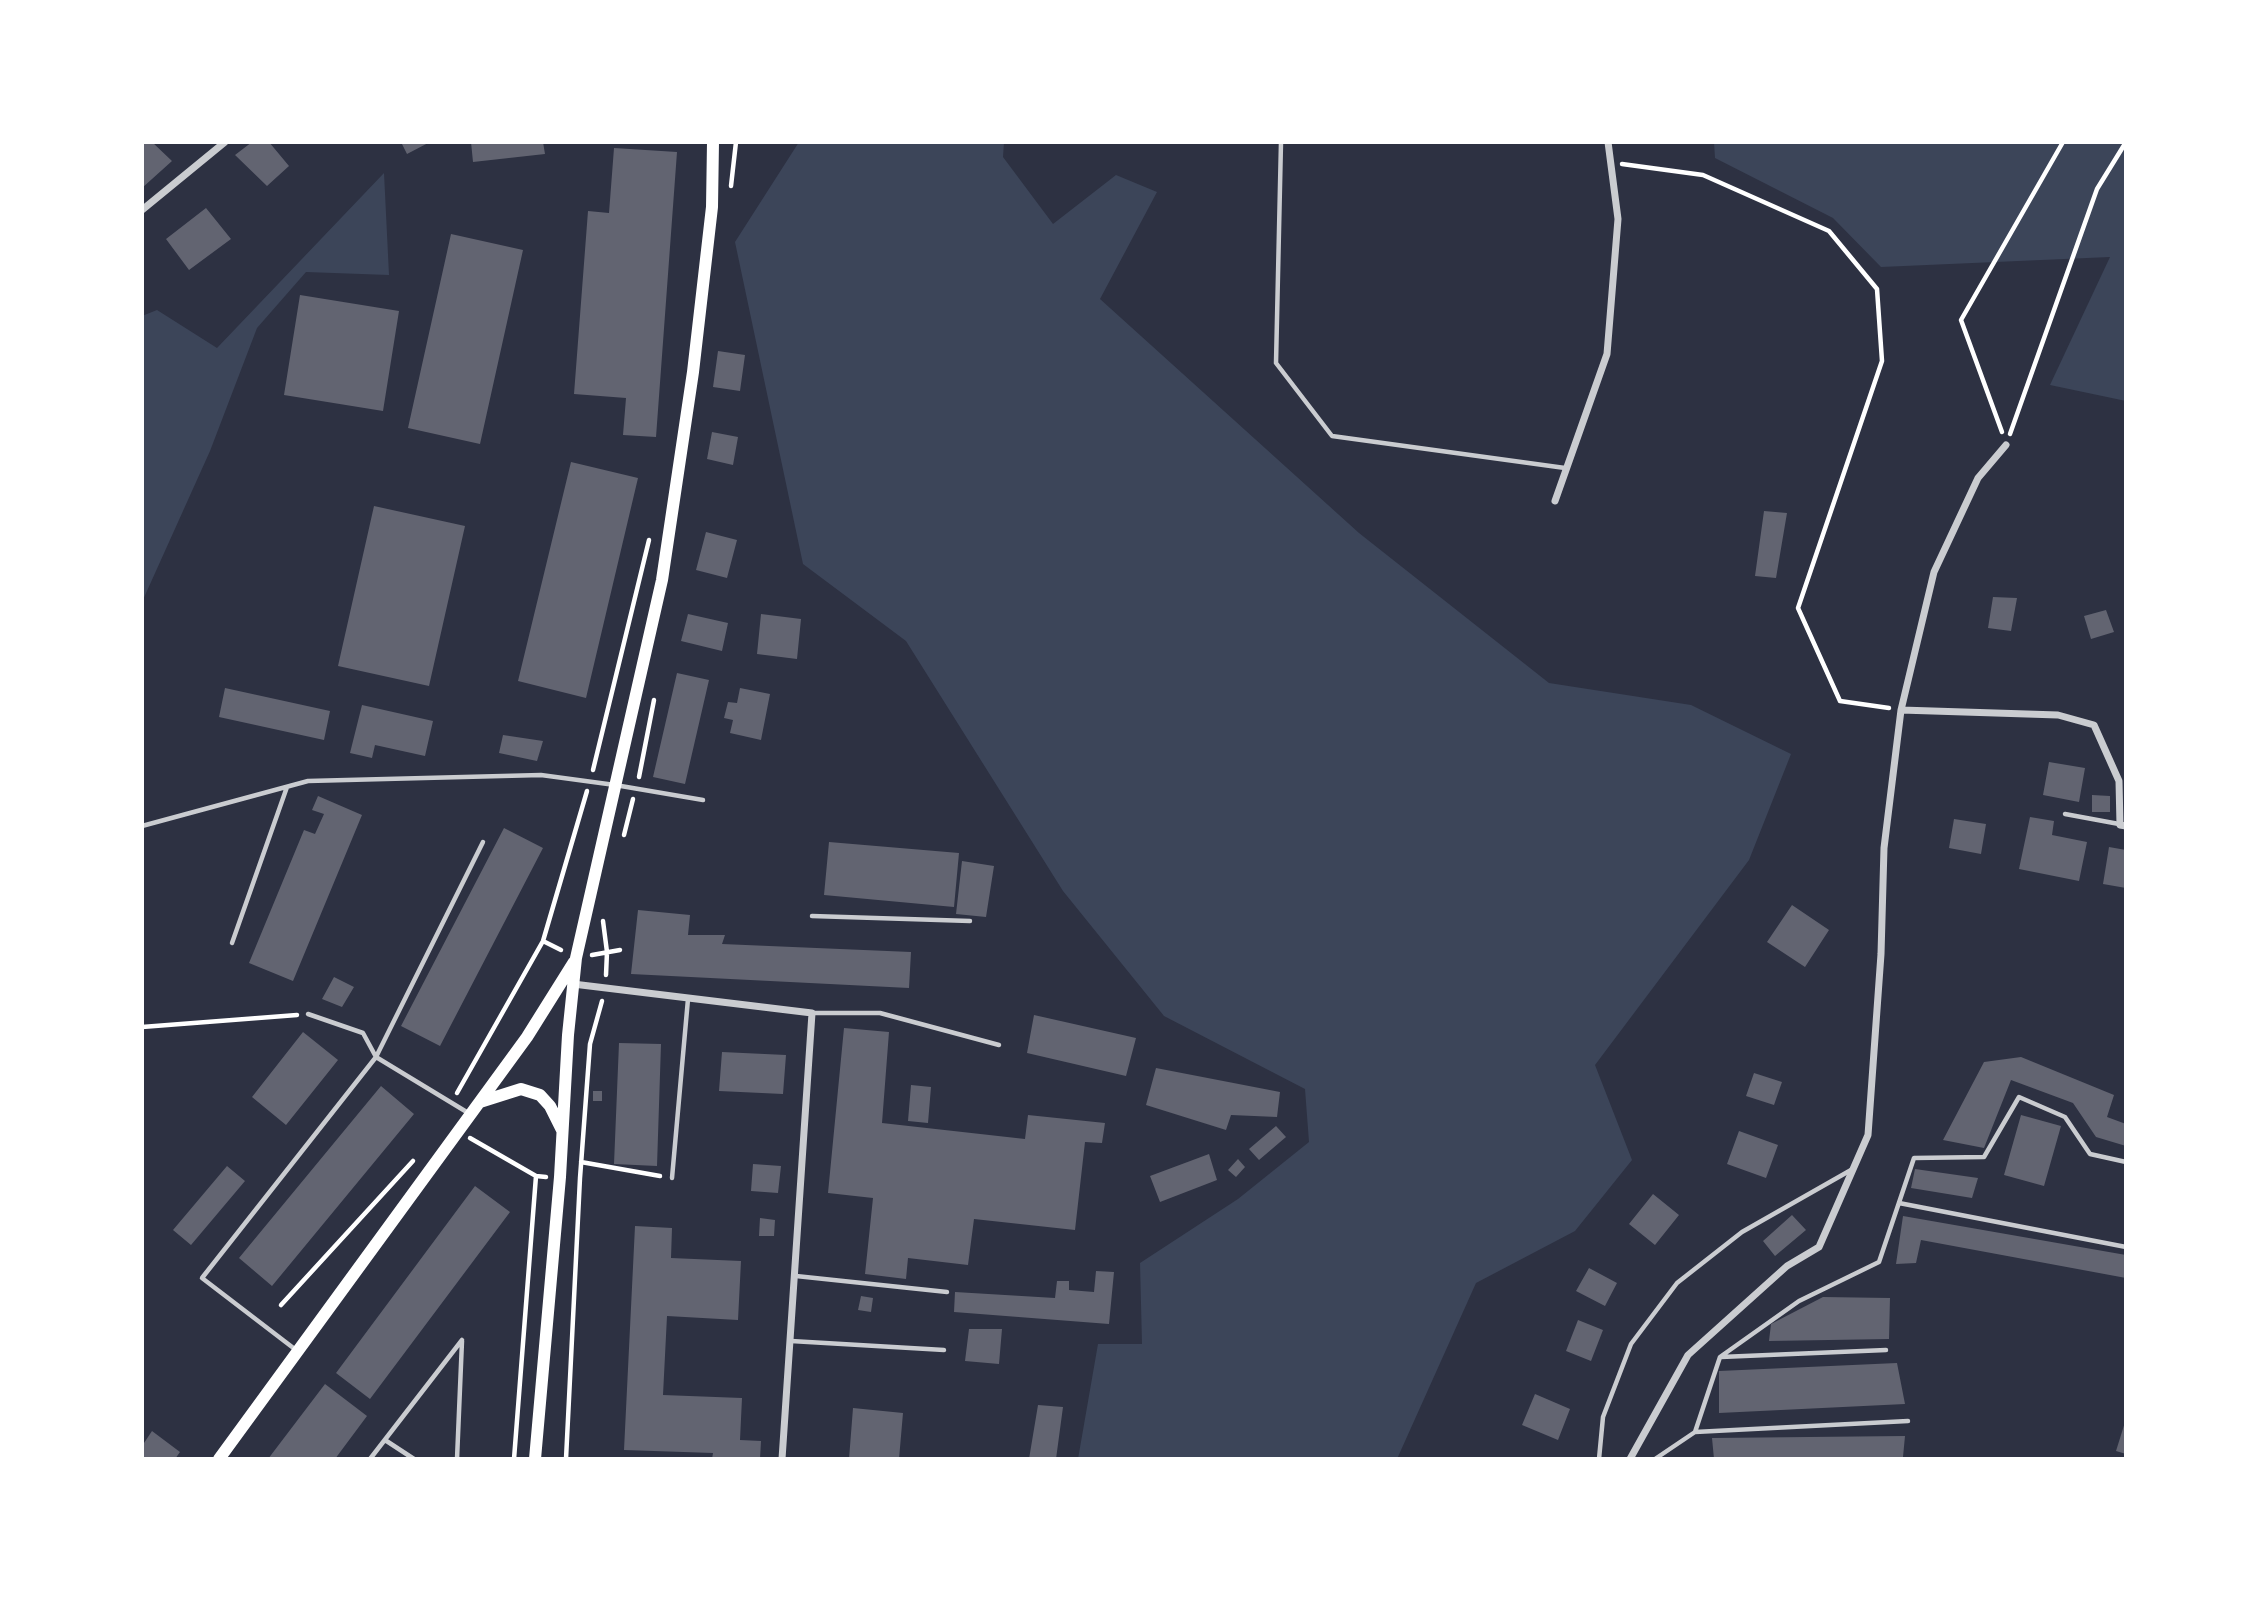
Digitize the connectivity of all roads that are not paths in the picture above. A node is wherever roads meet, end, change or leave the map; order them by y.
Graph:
1 (225, 142) edge
2 (713, 142) edge
3 (1281, 142) edge
4 (1608, 142) edge
5 (142, 211) edge
6 (2006, 445) road end
7 (1565, 467) junction
8 (1555, 501) dead end
9 (1901, 710) junction
10 (615, 785) junction
11 (287, 786) junction
12 (704, 800) dead end
13 (2065, 814) dead end
14 (2123, 825) edge
15 (142, 826) edge
16 (483, 842) dead end
17 (812, 916) dead end
18 (970, 921) dead end
19 (232, 943) dead end
20 (576, 958) junction
21 (573, 984) junction
22 (688, 998) junction
23 (812, 1013) junction
24 (308, 1014) road end
25 (999, 1045) dead end
26 (376, 1057) junction
27 (480, 1102) junction
28 (471, 1114) junction
29 (563, 1132) junction
30 (2126, 1162) edge
31 (1853, 1169) junction
32 (672, 1178) road end
33 (1899, 1203) junction
34 (2126, 1247) edge
35 (796, 1276) junction
36 (947, 1292) dead end
37 (791, 1341) junction
38 (944, 1350) dead end
39 (1886, 1350) dead end
40 (298, 1352) junction
41 (1720, 1357) junction
42 (1908, 1421) dead end
43 (1695, 1432) junction
44 (385, 1440) junction
45 (219, 1459) edge
46 (370, 1459) edge
47 (414, 1459) edge
48 (457, 1459) edge
49 (535, 1459) edge
50 (782, 1459) edge
51 (1599, 1459) edge
52 (1630, 1459) edge
53 (1655, 1459) edge

1 - 5 street
2 - 10 main road
3 - 7 lane
4 - 7 street
6 - 9 street
7 - 8 street
9 - 14 street
9 - 31 street
10 - 11 lane
10 - 12 lane
10 - 20 main road
11 - 15 lane
11 - 19 lane
13 - 14 lane
16 - 26 lane
17 - 18 lane
20 - 21 main road
20 - 27 main road
21 - 22 street
21 - 29 main road
22 - 23 street
22 - 32 lane
23 - 25 lane
23 - 35 street
24 - 26 lane
26 - 28 lane
26 - 40 lane
27 - 28 main road
27 - 29 main road
28 - 40 main road
29 - 49 main road
30 - 33 lane
31 - 51 lane
31 - 52 street
33 - 34 lane
33 - 41 lane
35 - 36 lane
35 - 37 street
37 - 38 lane
37 - 50 street
39 - 41 lane
40 - 45 main road
41 - 43 lane
42 - 43 lane
43 - 53 lane
44 - 46 lane
44 - 47 lane
44 - 48 lane

